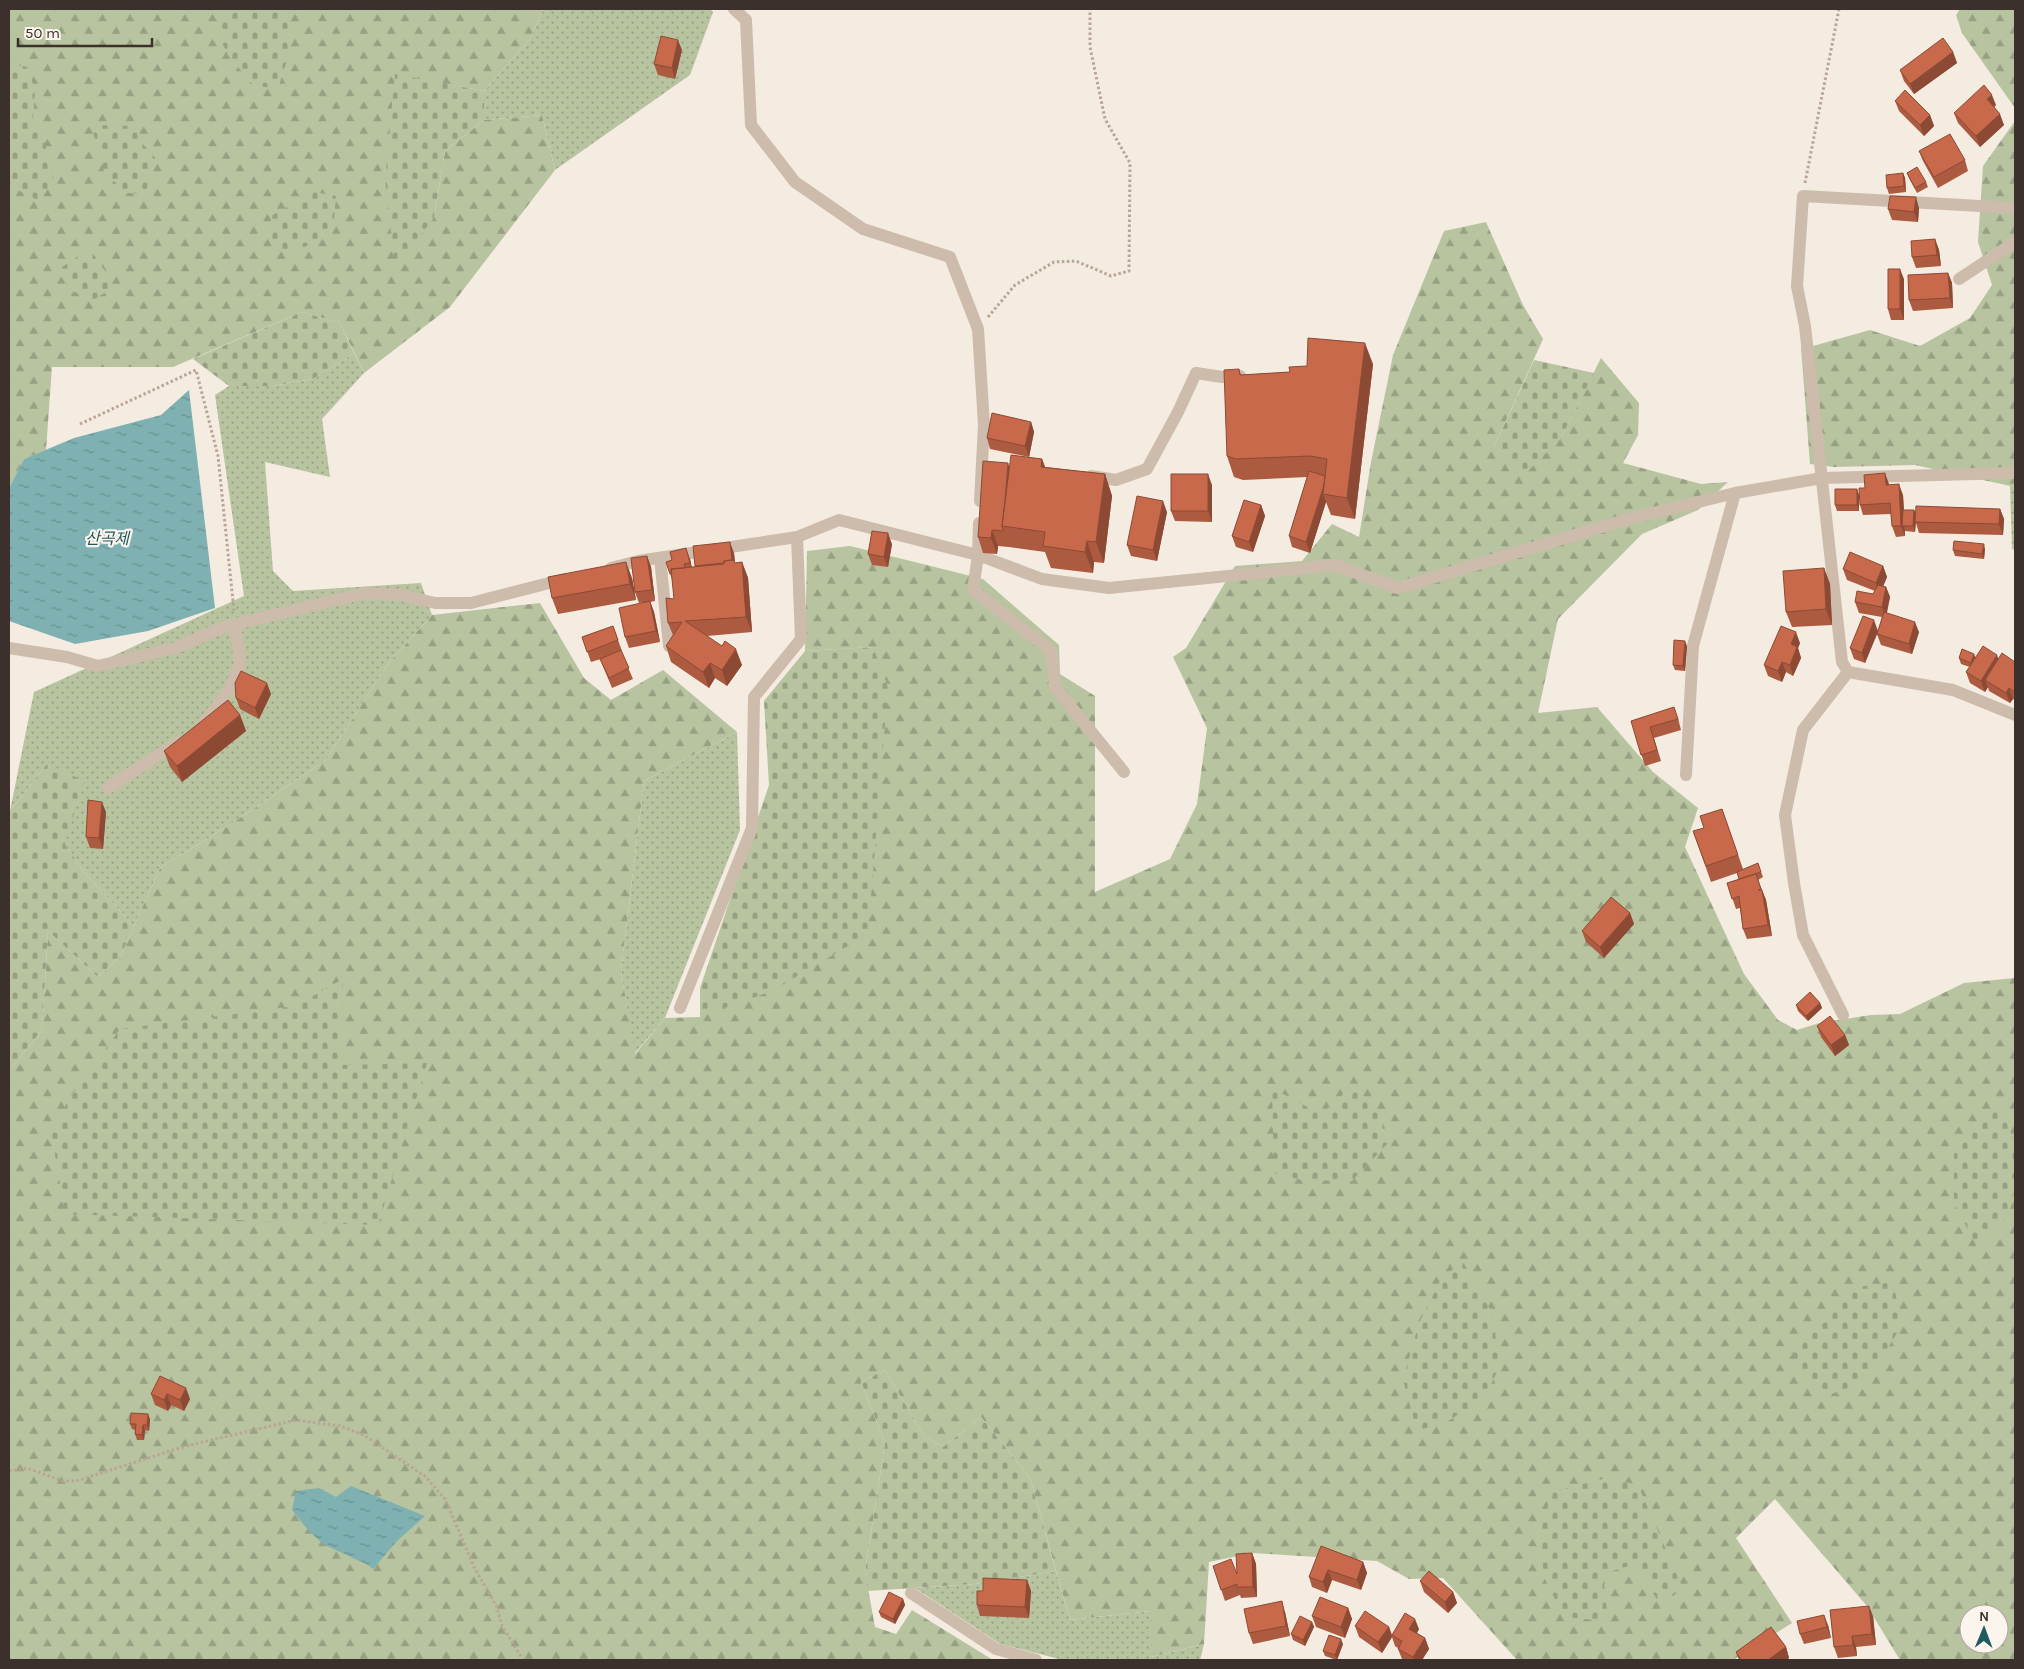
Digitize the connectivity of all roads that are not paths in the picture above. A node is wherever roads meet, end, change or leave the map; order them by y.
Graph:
1 (734, 9) edge
2 (2015, 208) edge
3 (2015, 242) edge
4 (1959, 279) dead end
5 (1251, 375) edge
6 (2015, 473) edge
7 (1078, 475) edge
8 (1822, 478) junction
9 (1735, 493) junction
10 (797, 537) junction
11 (978, 555) junction
12 (660, 558) junction
13 (601, 570) edge
14 (573, 577) edge
15 (235, 624) junction
16 (669, 646) edge
17 (9, 648) edge
18 (1848, 672) junction
19 (2015, 715) edge
20 (1124, 772) dead end
21 (1686, 775) dead end
22 (108, 788) dead end
23 (680, 1008) dead end
24 (1843, 1015) dead end
25 (910, 1593) dead end
26 (1036, 1660) edge

1 - 11 street
2 - 8 street
3 - 4 street
5 - 7 street
6 - 8 street
8 - 9 street
8 - 18 street
9 - 11 street
9 - 21 street
10 - 11 street
10 - 12 street
10 - 23 street
11 - 20 street
12 - 13 street
12 - 16 street
14 - 15 street
15 - 17 street
15 - 22 street
18 - 19 street
18 - 24 street
25 - 26 street

